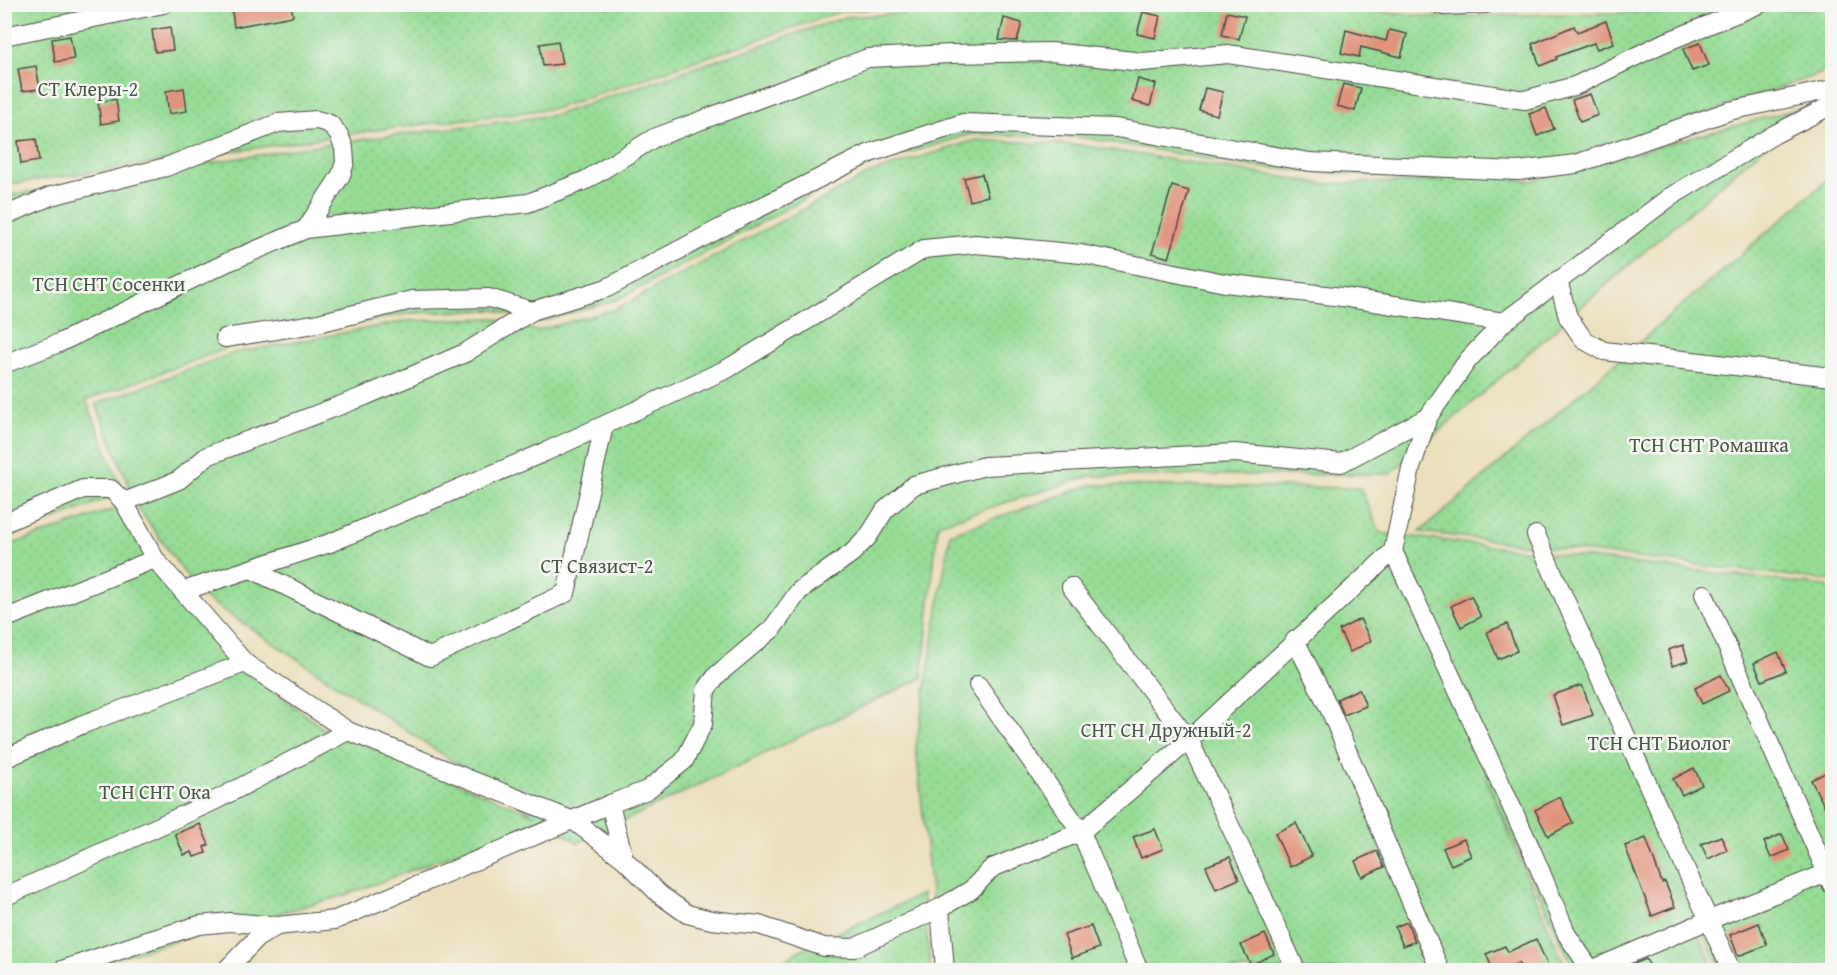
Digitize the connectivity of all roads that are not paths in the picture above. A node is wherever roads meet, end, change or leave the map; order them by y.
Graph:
1 (164, 4) edge
2 (1438, 4) edge
3 (1486, 4) edge
4 (1760, 4) edge
5 (4, 36) edge
6 (1833, 89) edge
7 (1833, 105) edge
8 (4, 216) edge
9 (306, 229) junction
10 (1558, 279) junction
11 (532, 311) junction
12 (1504, 322) junction
13 (225, 338) dead end
14 (4, 364) edge
15 (1833, 377) edge
16 (1428, 417) junction
17 (604, 426) junction
18 (124, 502) junction
19 (4, 524) edge
20 (1536, 535) dead end
21 (1393, 551) junction
22 (155, 559) junction
23 (250, 569) junction
24 (1071, 587) dead end
25 (183, 591) junction
26 (1704, 594) dead end
27 (4, 619) edge
28 (1295, 640) junction
29 (245, 663) junction
30 (978, 685) dead end
31 (348, 731) junction
32 (1189, 740) junction
33 (4, 759) edge
34 (610, 804) junction
35 (574, 821) junction
36 (1081, 832) junction
37 (624, 859) junction
38 (1831, 877) edge
39 (4, 897) edge
40 (940, 908) junction
41 (1709, 920) junction
42 (277, 926) junction
43 (62, 970) edge
44 (226, 970) edge
45 (945, 970) edge
46 (1139, 970) edge
47 (1296, 970) edge
48 (1440, 970) edge
49 (1591, 970) edge
50 (1731, 970) edge

1 - 5 street
2 - 3 street
4 - 9 street
6 - 11 street
7 - 10 street
8 - 9 street
9 - 14 street
10 - 12 street
10 - 15 street
11 - 13 street
11 - 18 street
12 - 16 street
12 - 17 street
16 - 21 street
16 - 34 street
17 - 23 street
17 - 23 street
18 - 19 street
18 - 22 street
20 - 41 street
21 - 28 street
21 - 49 street
22 - 25 street
22 - 27 street
23 - 25 street
24 - 32 street
25 - 29 street
26 - 38 street
28 - 32 street
28 - 48 street
29 - 31 street
29 - 33 street
30 - 36 street
31 - 35 street
31 - 39 street
32 - 36 street
32 - 47 street
34 - 35 street
34 - 37 street
35 - 37 street
35 - 42 street
36 - 40 street
36 - 46 street
37 - 40 street
38 - 41 street
40 - 45 street
41 - 49 street
41 - 50 street
42 - 43 street
42 - 44 street

